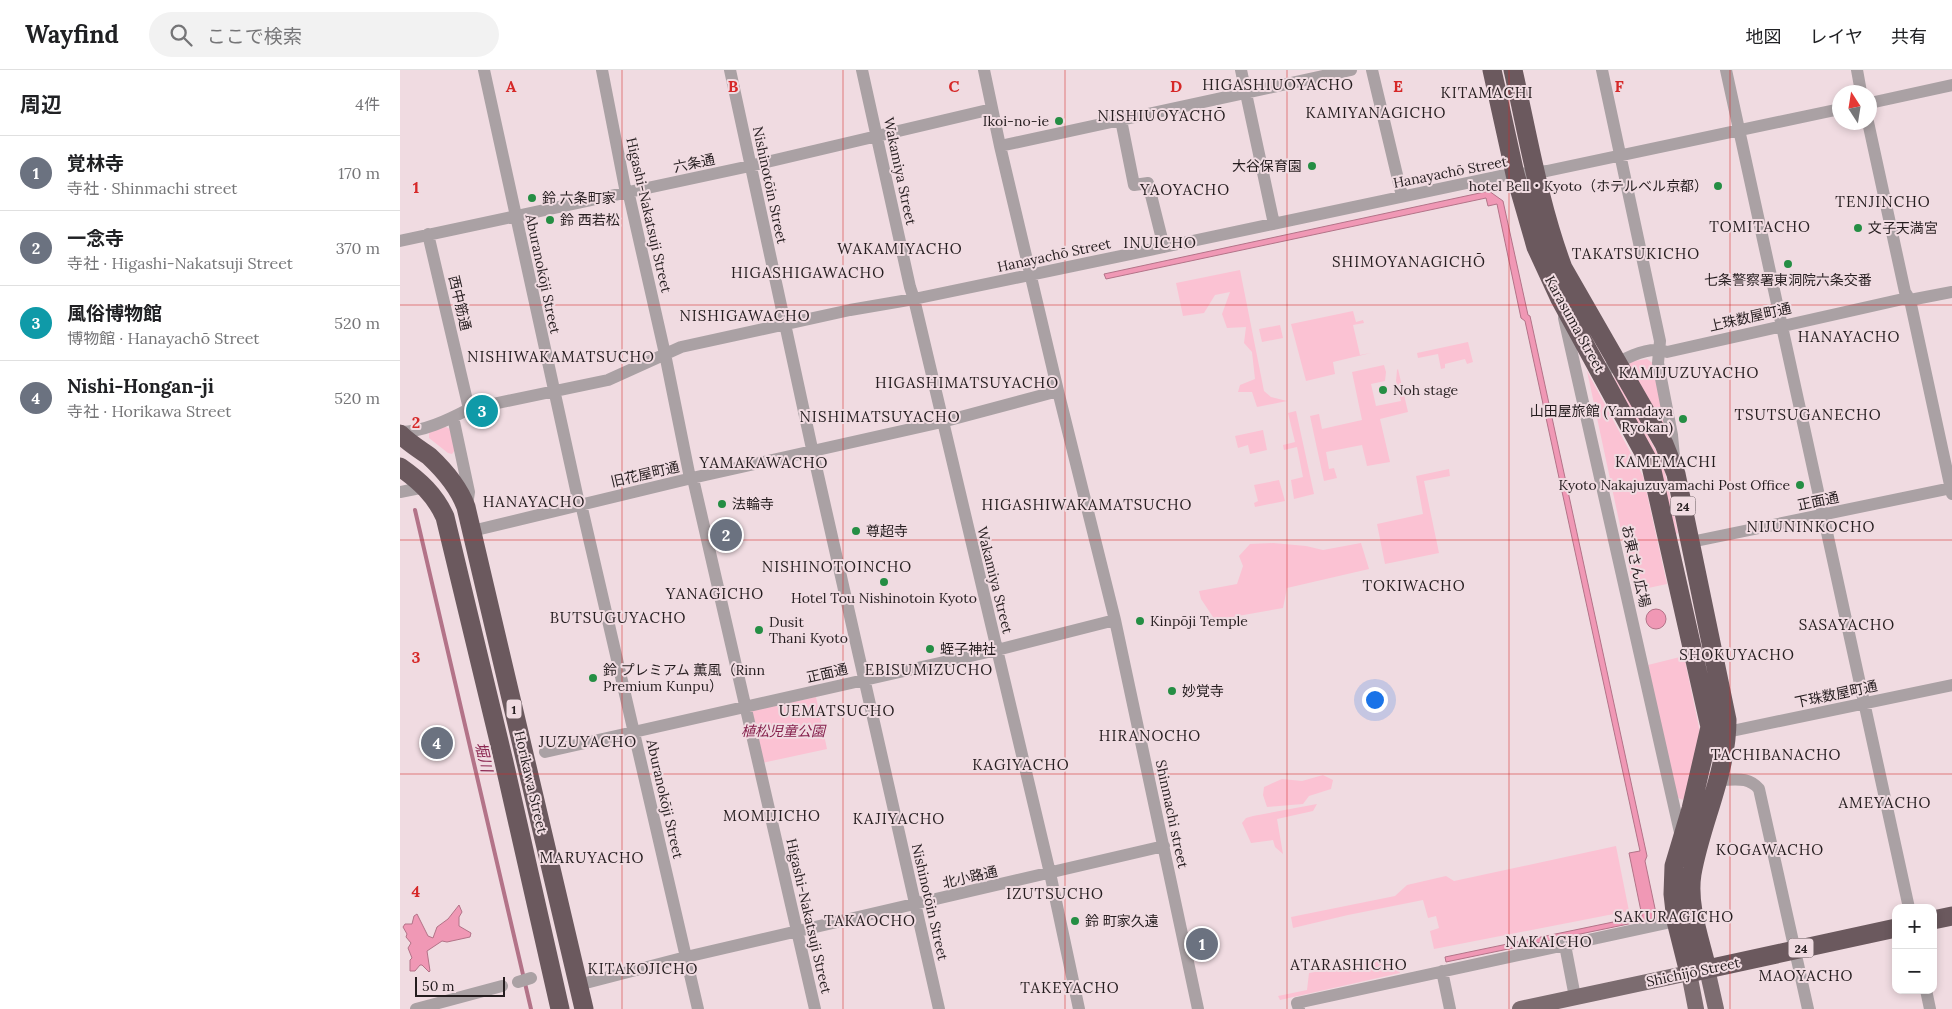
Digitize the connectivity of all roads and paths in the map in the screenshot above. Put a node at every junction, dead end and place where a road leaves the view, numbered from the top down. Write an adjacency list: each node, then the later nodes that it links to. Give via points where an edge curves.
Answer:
1 (484, 70): 31 (street, Aburanokōji Street)
2 (602, 70): 29 (street, Higashi-Nakatsuji Street)
3 (730, 70): 26 (street, Nishinotōin Street)
4 (862, 70): 23 (street, Wakamiya Street)
5 (984, 70): 18 (street, Shinmachi street)
6 (1241, 70): 16 (street)
7 (1351, 70): 16 (street)
8 (1372, 70): 30 (street)
9 (1492, 70): 28 (highway, Karasuma Street / 24)
10 (1513, 70): 27 (highway, Karasuma Street / 24)
11 (1602, 70): 25 (street)
12 (1726, 70): 21 (street)
13 (1856, 70): 14 (street)
14 (1859, 85)
15 (1952, 85): 17 (street)
16 (1245, 93): 20 (street); 32 (street)
17 (1877, 101)
18 (992, 109): 23 (street, 六条通); 24 (street, Shinmachi street)
19 (1832, 111): 21 (street, Hanayachō Street)
20 (1121, 120): 24 (street); 35 (street, via 1134,185 1148,183)
21 (1739, 130): 25 (street, Hanayachō Street); 42 (street)
22 (1870, 130): 40 (street, via 1905,292)
23 (878, 135): 26 (street, 六条通); 38 (street, Wakamiya Street)
24 (1000, 146): 36 (street, Shinmachi street)
25 (1620, 154): 27 (street, Hanayachō Street); 43 (street)
26 (750, 166): 29 (street, 六条通); 41 (street, Nishinotōin Street)
27 (1535, 172): 28 (street, Hanayachō Street); 45 (highway, Karasuma Street / 24, via 1551,238)
28 (1515, 174): 30 (street, Hanayachō Street); 39 (highway, Karasuma Street / 24, via 1536,247)
29 (626, 193): 31 (street, 六条通); 44 (street, Higashi-Nakatsuji Street)
30 (1402, 196): 32 (street, Hanayachō Street)
31 (514, 216): 33 (street, 六条通); 47 (street, Aburanokōji Street)
32 (1274, 224): 35 (street, Hanayachō Street)
33 (428, 234): 34 (street, 六条通); 48 (street, 西中筋通)
34 (400, 241)
35 (1164, 247): 36 (street, Hanayachō Street)
36 (1031, 275): 38 (street, Hanayachō Street); 46 (street, Shinmachi street)
37 (1952, 292): 40 (street, 上珠数屋町通)
38 (914, 299): 41 (street, Hanayachō Street); 50 (street, Wakamiya Street)
39 (1560, 299): 45 (highway, Karasuma Street / 24); 77 (street, お東さん広場)
40 (1910, 300): 42 (street, 上珠数屋町通); 57 (street)
41 (785, 324): 44 (street, Hanayachō Street, via 681,347); 52 (street, Nishinotōin Street)
42 (1781, 326): 43 (street, 上珠数屋町通, via 1667,352); 61 (street)
43 (1660, 349): 45 (street, 上珠数屋町通, via 1624,358); 54 (street, via 1658,363)
44 (665, 354): 47 (street, Hanayachō Street, via 608,380); 55 (street, Higashi-Nakatsuji Street, via 688,473)
45 (1609, 368): 54 (highway, Karasuma Street / 24, via 1664,444); 64 (highway, Karasuma Street / 24, via 1651,466)
46 (1058, 391): 50 (street, 旧花屋町通); 65 (street, Shinmachi street)
47 (554, 392): 48 (street, Hanayachō Street); 59 (street, Aburanokōji Street)
48 (469, 409): 49 (street, Hanayachō Street)
49 (453, 417): 51 (street, Hanayachō Street); 60 (street, via 469,492)
50 (942, 422): 52 (street, 旧花屋町通); 66 (street, Wakamiya Street)
51 (400, 433): 60 (highway, Horikawa Street / 1, via 446,473)
52 (813, 452): 55 (street, 旧花屋町通); 67 (street, Nishinotōin Street)
53 (400, 467): 56 (highway, Horikawa Street / 1)
54 (1676, 474): 63 (highway, Karasuma Street / 24)
55 (692, 478): 59 (street, 旧花屋町通); 70 (street, Higashi-Nakatsuji Street)
56 (425, 487): 58 (street); 75 (highway, Horikawa Street / 1, via 446,518)
57 (1951, 491): 61 (street, 正面通)
58 (400, 492)
59 (580, 504): 62 (street, 旧花屋町通); 71 (street, Aburanokōji Street)
60 (466, 507): 62 (highway, Horikawa Street / 1)
61 (1823, 515): 63 (street, 正面通); 69 (street)
62 (472, 531): 74 (highway, Horikawa Street / 1)
63 (1690, 542): 64 (highway); 72 (highway, Karasuma Street / 24)
64 (1670, 547): 73 (highway, Karasuma Street / 24, via 1710,727)
65 (1115, 620): 66 (street, 正面通); 78 (street, Shinmachi street)
66 (997, 650): 67 (street, 正面通); 79 (street, Wakamiya Street)
67 (864, 680): 70 (street, 正面通); 80 (street, Nishinotōin Street)
68 (1952, 684): 69 (street, 下珠数屋町通)
69 (1864, 704): 72 (street, 下珠数屋町通); 81 (street)
70 (745, 707): 71 (street, 正面通); 86 (street, Higashi-Nakatsuji Street)
71 (634, 732): 74 (street, 正面通); 89 (street, Aburanokōji Street)
72 (1727, 732): 73 (highway); 76 (highway, Karasuma Street / 24)
73 (1708, 740): 77 (highway, Karasuma Street / 24)
74 (536, 755): 75 (street, 正面通); 94 (highway, Horikawa Street / 1)
75 (504, 762): 100 (highway, Horikawa Street / 1)
76 (1718, 780): 88 (street, via 1745,780 1753,782 1759,790); 91 (highway, Karasuma Street / 24, via 1692,875)
77 (1682, 840): 84 (highway, Karasuma Street / 24, via 1674,866 1672,894)
78 (1164, 846): 79 (street, 北小路通); 106 (street, Shinmachi street)
79 (1050, 873): 80 (street, 北小路通); 105 (street, Wakamiya Street)
80 (916, 904): 86 (street, 北小路通); 104 (street, Nishinotōin Street)
81 (1908, 904)
82 (1952, 916): 83 (highway)
83 (1937, 919)
84 (1676, 921): 87 (street); 91 (highway, Karasuma Street / 24)
85 (1892, 929): 88 (highway, Shichijō Street / 24)
86 (797, 931): 89 (street, 北小路通); 103 (street, Higashi-Nakatsuji Street)
87 (1564, 945): 90 (street); 97 (street)
88 (1795, 950): 91 (highway, Shichijō Street / 24); 111 (street)
89 (686, 957): 94 (street, 北小路通); 102 (street, Aburanokōji Street)
90 (1442, 971): 98 (street); 107 (street)
91 (1698, 971): 97 (main road, Shichijō Street); 109 (main road, Karasuma Street); 110 (main road, Karasuma Street)
92 (531, 978): 93 (street)
93 (518, 982)
94 (578, 985): 101 (highway, Horikawa Street / 1)
95 (502, 986): 99 (street)
96 (1927, 994): 112 (street)
97 (1575, 997): 108 (main road, Shichijō Street)
98 (1298, 1006)
99 (416, 1009)
100 (560, 1009)
101 (584, 1009)
102 (698, 1009)
103 (815, 1009)
104 (939, 1009)
105 (1079, 1009)
106 (1198, 1009)
107 (1450, 1009)
108 (1520, 1009)
109 (1696, 1009)
110 (1716, 1009)
111 (1808, 1009)
112 (1930, 1009)

